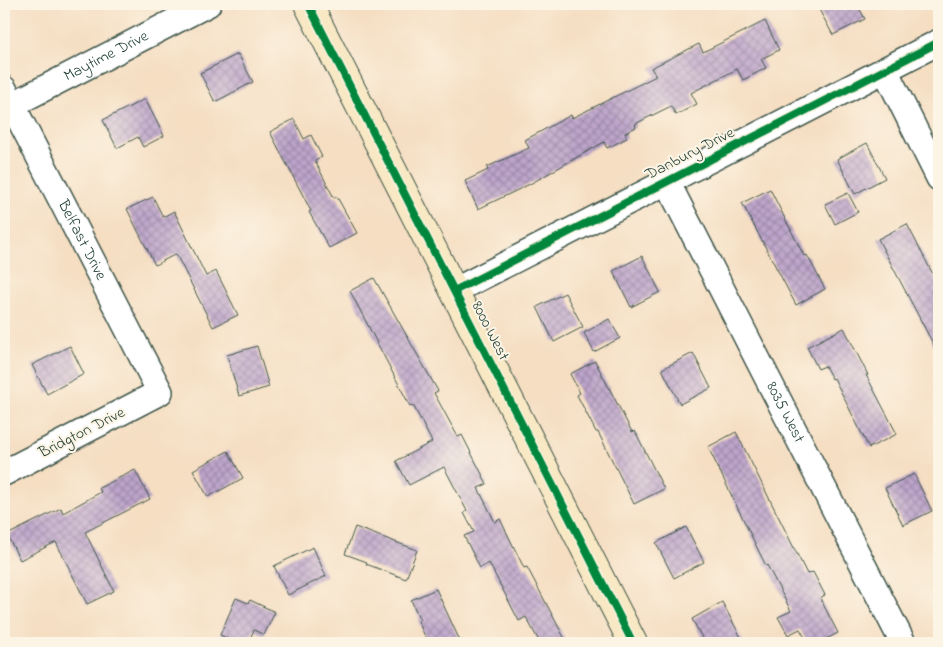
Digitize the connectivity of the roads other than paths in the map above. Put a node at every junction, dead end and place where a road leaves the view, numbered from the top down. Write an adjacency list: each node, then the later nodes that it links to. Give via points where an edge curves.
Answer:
1 (208, 4): 5 (street, Maytime Drive)
2 (308, 4): 8 (street, 8000 West)
3 (939, 42): 4 (street, Danbury Drive)
4 (885, 70): 6 (street); 7 (street, Danbury Drive)
5 (7, 101): 9 (street, Belfast Drive)
6 (939, 178)
7 (668, 182): 8 (street, Danbury Drive); 12 (street, 8035 West)
8 (454, 291): 11 (street, 8000 West)
9 (160, 392): 10 (street, Bridgton Drive)
10 (4, 473)
11 (634, 643)
12 (903, 643)

